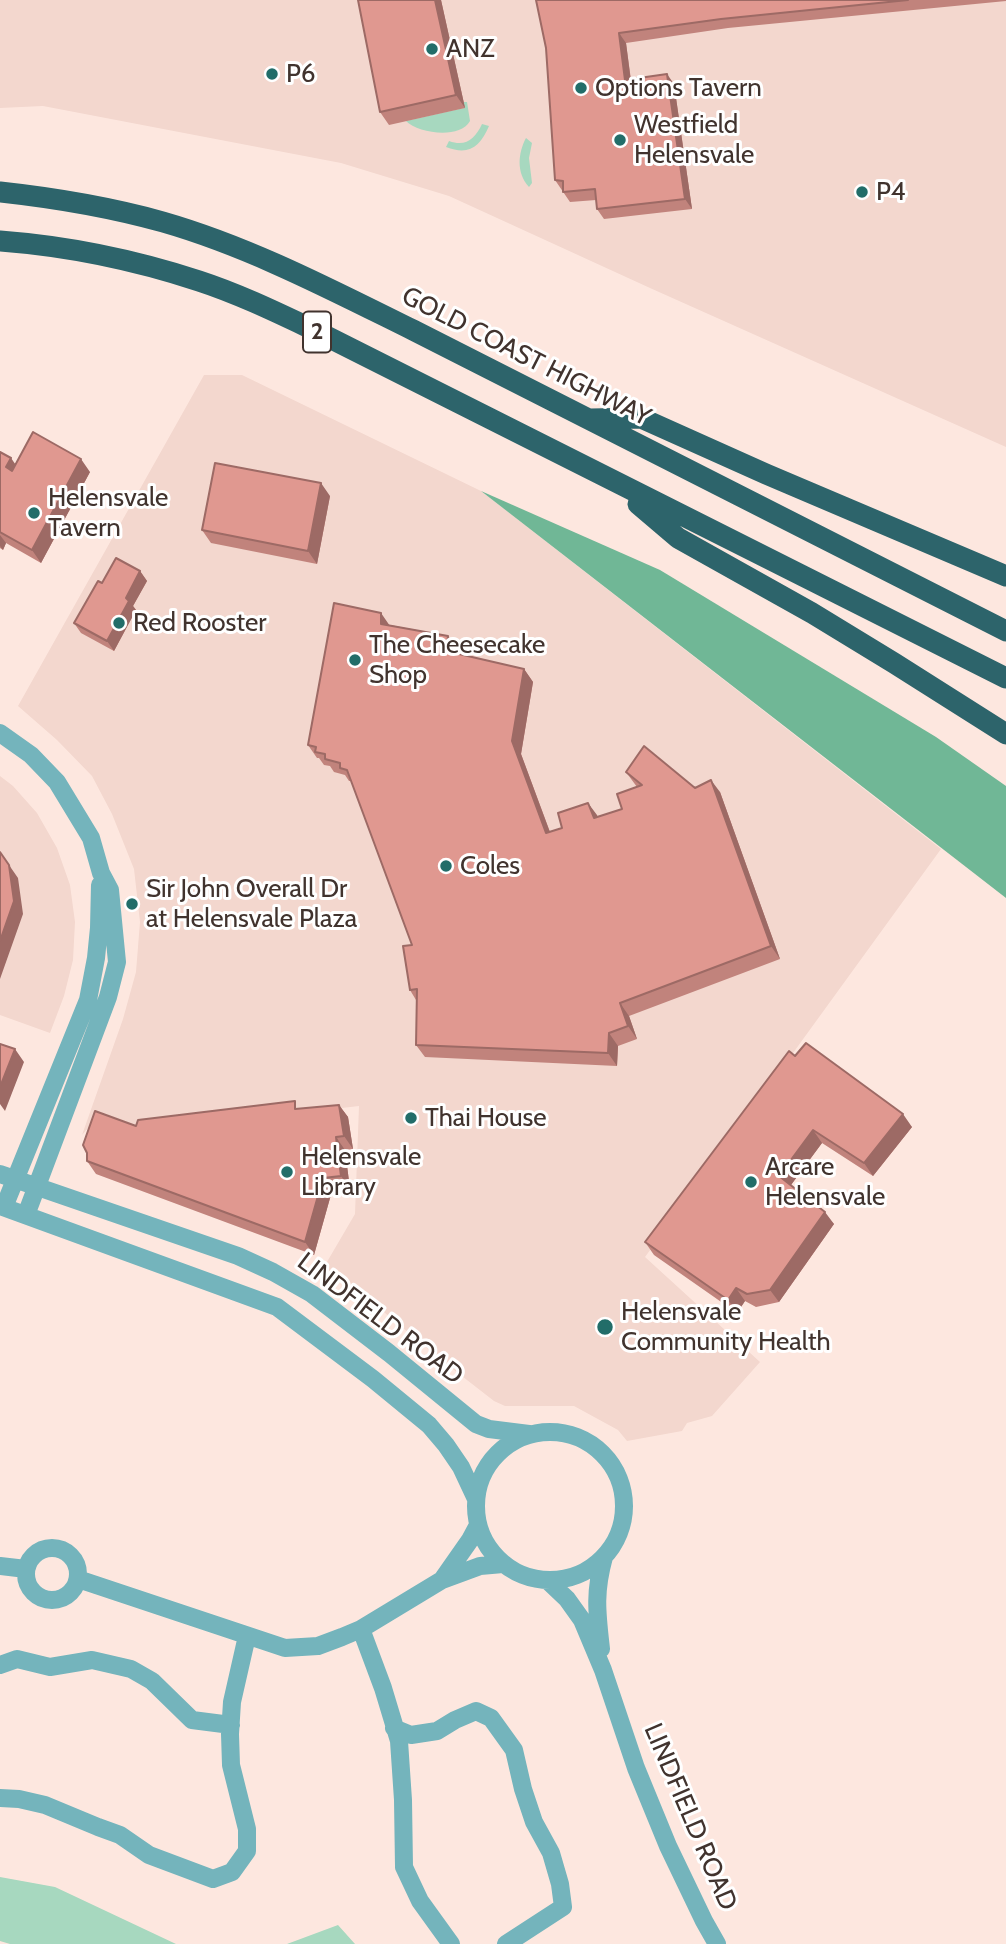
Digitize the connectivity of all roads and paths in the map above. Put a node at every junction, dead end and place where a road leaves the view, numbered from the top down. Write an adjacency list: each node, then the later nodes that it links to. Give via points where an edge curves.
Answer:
1 (0, 192): 3 (highway, GOLD COAST HIGHWAY / 2, via 108,209 219,241 331,289)
2 (0, 241): 4 (highway, 2, via 74,250 199,281 316,331)
3 (585, 419): 5 (highway, via 641,418); 6 (highway, GOLD COAST HIGHWAY / 2)
4 (613, 482): 7 (highway, 2); 9 (highway, via 678,538 812,613)
5 (1006, 576)
6 (1006, 631)
7 (1006, 678)
8 (0, 733): 10 (street, via 57,782 91,838)
9 (1006, 734)
10 (101, 873): 11 (street, via 96,958 88,1000); 12 (street, via 110,890 117,962)
11 (7, 1176): 12 (street, LINDFIELD ROAD); 13 (street)
12 (38, 1187): 14 (street); 15 (street, LINDFIELD ROAD, via 273,1272 323,1303 476,1424)
13 (2, 1207): 14 (street, LINDFIELD ROAD)
14 (26, 1215): 16 (street, LINDFIELD ROAD, via 277,1307 429,1425 461,1467)
15 (529, 1434): 16 (street, via 492,1458); 18 (street, via 550,1431 590,1443 618,1475 624,1496 623,1518 617,1539)
16 (475, 1499): 17 (street)
17 (478, 1525): 19 (street); 23 (street)
18 (604, 1557): 24 (street, via 578,1574); 28 (street, LINDFIELD ROAD, via 596,1606)
19 (503, 1564): 23 (street, via 480,1566); 24 (street, via 524,1576)
20 (0, 1566): 21 (street)
21 (26, 1569): 22 (street, via 34,1593 50,1601 68,1595); 22 (street, via 41,1550 59,1548 75,1560)
22 (78, 1579): 26 (street)
23 (442, 1580): 25 (street)
24 (547, 1580): 28 (street, LINDFIELD ROAD, via 582,1620)
25 (361, 1629): 26 (street, via 318,1646 285,1647); 30 (street)
26 (247, 1636): 29 (street)
27 (0, 1665): 29 (street, via 17,1659 50,1667 92,1660 131,1669 152,1681 192,1720)
28 (603, 1670): 34 (street, LINDFIELD ROAD, via 645,1791)
29 (231, 1725): 31 (street, via 231,1765 247,1829 247,1851 232,1872 213,1879 149,1855 120,1835 45,1804)
30 (394, 1728): 32 (street, via 401,1764 404,1867); 33 (street, via 411,1735 436,1731 476,1711 491,1718 514,1750 534,1822 561,1884 563,1907)
31 (0, 1798)
32 (451, 1944)
33 (506, 1944)
34 (718, 1944)

